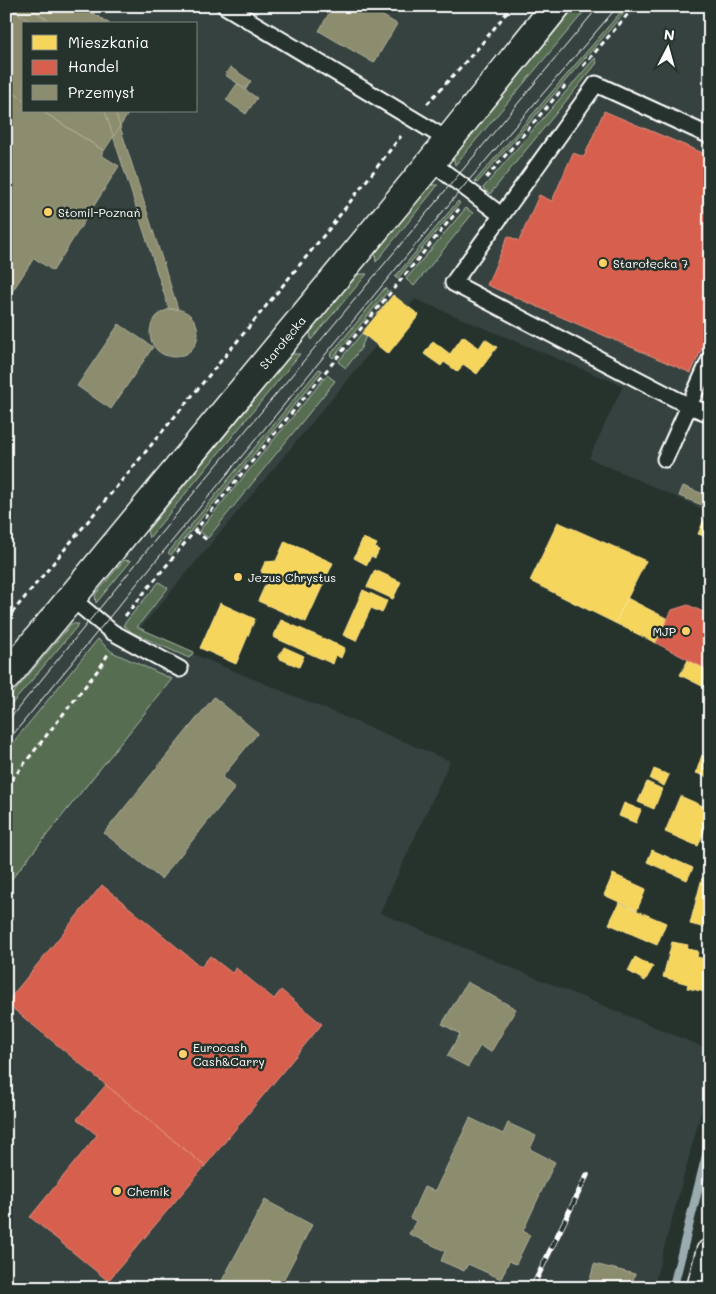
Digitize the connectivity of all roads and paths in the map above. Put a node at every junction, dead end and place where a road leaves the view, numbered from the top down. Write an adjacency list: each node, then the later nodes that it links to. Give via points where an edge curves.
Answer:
1 (225, 6): 7 (lane)
2 (512, 6): 7 (path)
3 (556, 6): 9 (street, Starołęcka)
4 (634, 6): 5 (path)
5 (583, 66)
6 (570, 81): 11 (path)
7 (414, 119): 9 (lane); 20 (path, via 329,229)
8 (710, 136): 12 (lane, via 596,84)
9 (448, 140): 10 (street, Starołęcka)
10 (431, 162): 11 (lane); 19 (street, Starołęcka)
11 (473, 193): 12 (lane); 17 (path)
12 (501, 214): 14 (lane, via 453,283)
13 (710, 359): 14 (lane)
14 (689, 406): 15 (lane); 16 (lane)
15 (710, 414)
16 (665, 459)
17 (195, 531): 18 (path); 21 (path)
18 (207, 540)
19 (71, 598): 21 (lane); 23 (street, Starołęcka)
20 (6, 620)
21 (112, 632): 22 (lane); 24 (path, via 108,655 101,666)
22 (180, 669)
23 (6, 677)
24 (6, 786)

